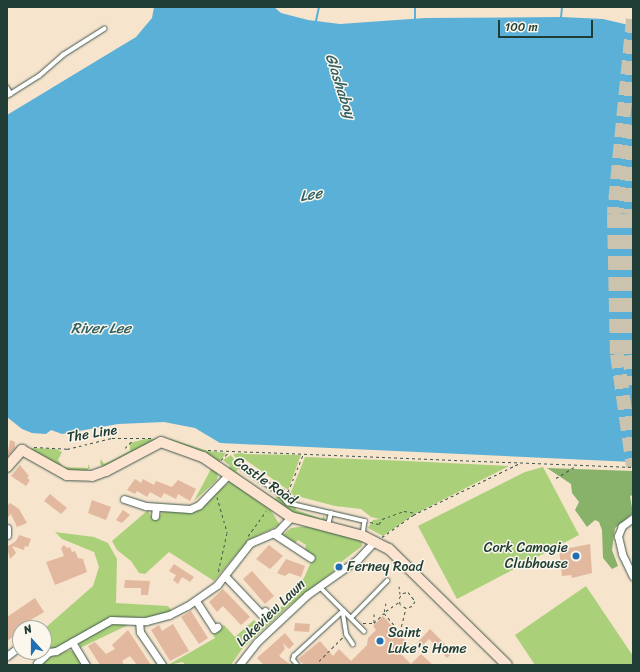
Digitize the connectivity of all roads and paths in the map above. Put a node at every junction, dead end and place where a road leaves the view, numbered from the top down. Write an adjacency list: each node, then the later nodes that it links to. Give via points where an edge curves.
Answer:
1 (104, 29): 3 (lane, via 63,55 40,76)
2 (7, 87): 3 (lane)
3 (11, 94): 4 (lane)
4 (7, 96)
5 (125, 448): 6 (path, The Line, via 133,439 112,438 65,449)
6 (26, 449): 10 (street, Castle Road, via 63,473 78,477 106,471 157,443 203,457); 12 (street, via 19,451)
7 (303, 454): 8 (path); 10 (path, via 230,452); 18 (path)
8 (520, 463): 9 (path); 23 (path)
9 (577, 465): 13 (path); 15 (path)
10 (218, 466): 14 (street, Castle Road)
11 (241, 466): 24 (lane, via 278,492 288,503)
12 (7, 467)
13 (633, 467)
14 (229, 474): 17 (street); 26 (street, Castle Road)
15 (556, 478)
16 (282, 488): 18 (path)
17 (215, 490): 21 (street, via 199,505 190,509); 38 (path, via 224,513 227,533 218,572)
18 (288, 492): 19 (path)
19 (296, 497)
20 (124, 499): 21 (street)
21 (156, 507): 25 (street)
22 (268, 507): 34 (path)
23 (419, 512): 28 (path, via 400,511 382,519 379,524); 35 (path)
24 (331, 513): 28 (lane); 29 (lane)
25 (156, 516)
26 (291, 517): 29 (street, Castle Road); 31 (street, via 281,529)
27 (633, 518): 37 (street, via 622,526 618,540)
28 (365, 521): 33 (lane)
29 (328, 526): 33 (street, Castle Road)
30 (7, 528): 32 (street)
31 (273, 533): 36 (street); 38 (street, via 250,543)
32 (7, 535)
33 (363, 536): 35 (street, Castle Road)
34 (246, 538)
35 (375, 541): 40 (street, via 358,559); 61 (street, Castle Road, via 398,556)
36 (311, 558)
37 (633, 577)
38 (223, 579): 43 (street); 46 (street, via 261,614)
39 (387, 581): 49 (lane)
40 (319, 586): 47 (lane); 57 (street, Lakeview Lawn, via 264,635)
41 (399, 586): 42 (path)
42 (400, 595): 45 (path, via 400,604); 45 (path, via 408,592 414,599 412,606)
43 (196, 602): 50 (street, via 169,615); 52 (street, via 214,629)
44 (386, 603): 45 (path, via 384,613 400,632)
45 (406, 608)
46 (265, 611)
47 (343, 611): 49 (lane); 55 (lane, via 347,635); 60 (lane, via 294,656 293,660)
48 (374, 614): 51 (path)
49 (351, 618): 53 (lane)
50 (139, 621): 54 (street, via 111,620); 59 (street, via 140,632)
51 (374, 623)
52 (217, 627)
53 (364, 631)
54 (72, 642): 56 (street); 58 (street)
55 (353, 644)
56 (52, 648)
57 (241, 662)
58 (86, 665)
59 (162, 665)
60 (297, 665)
61 (507, 665)

